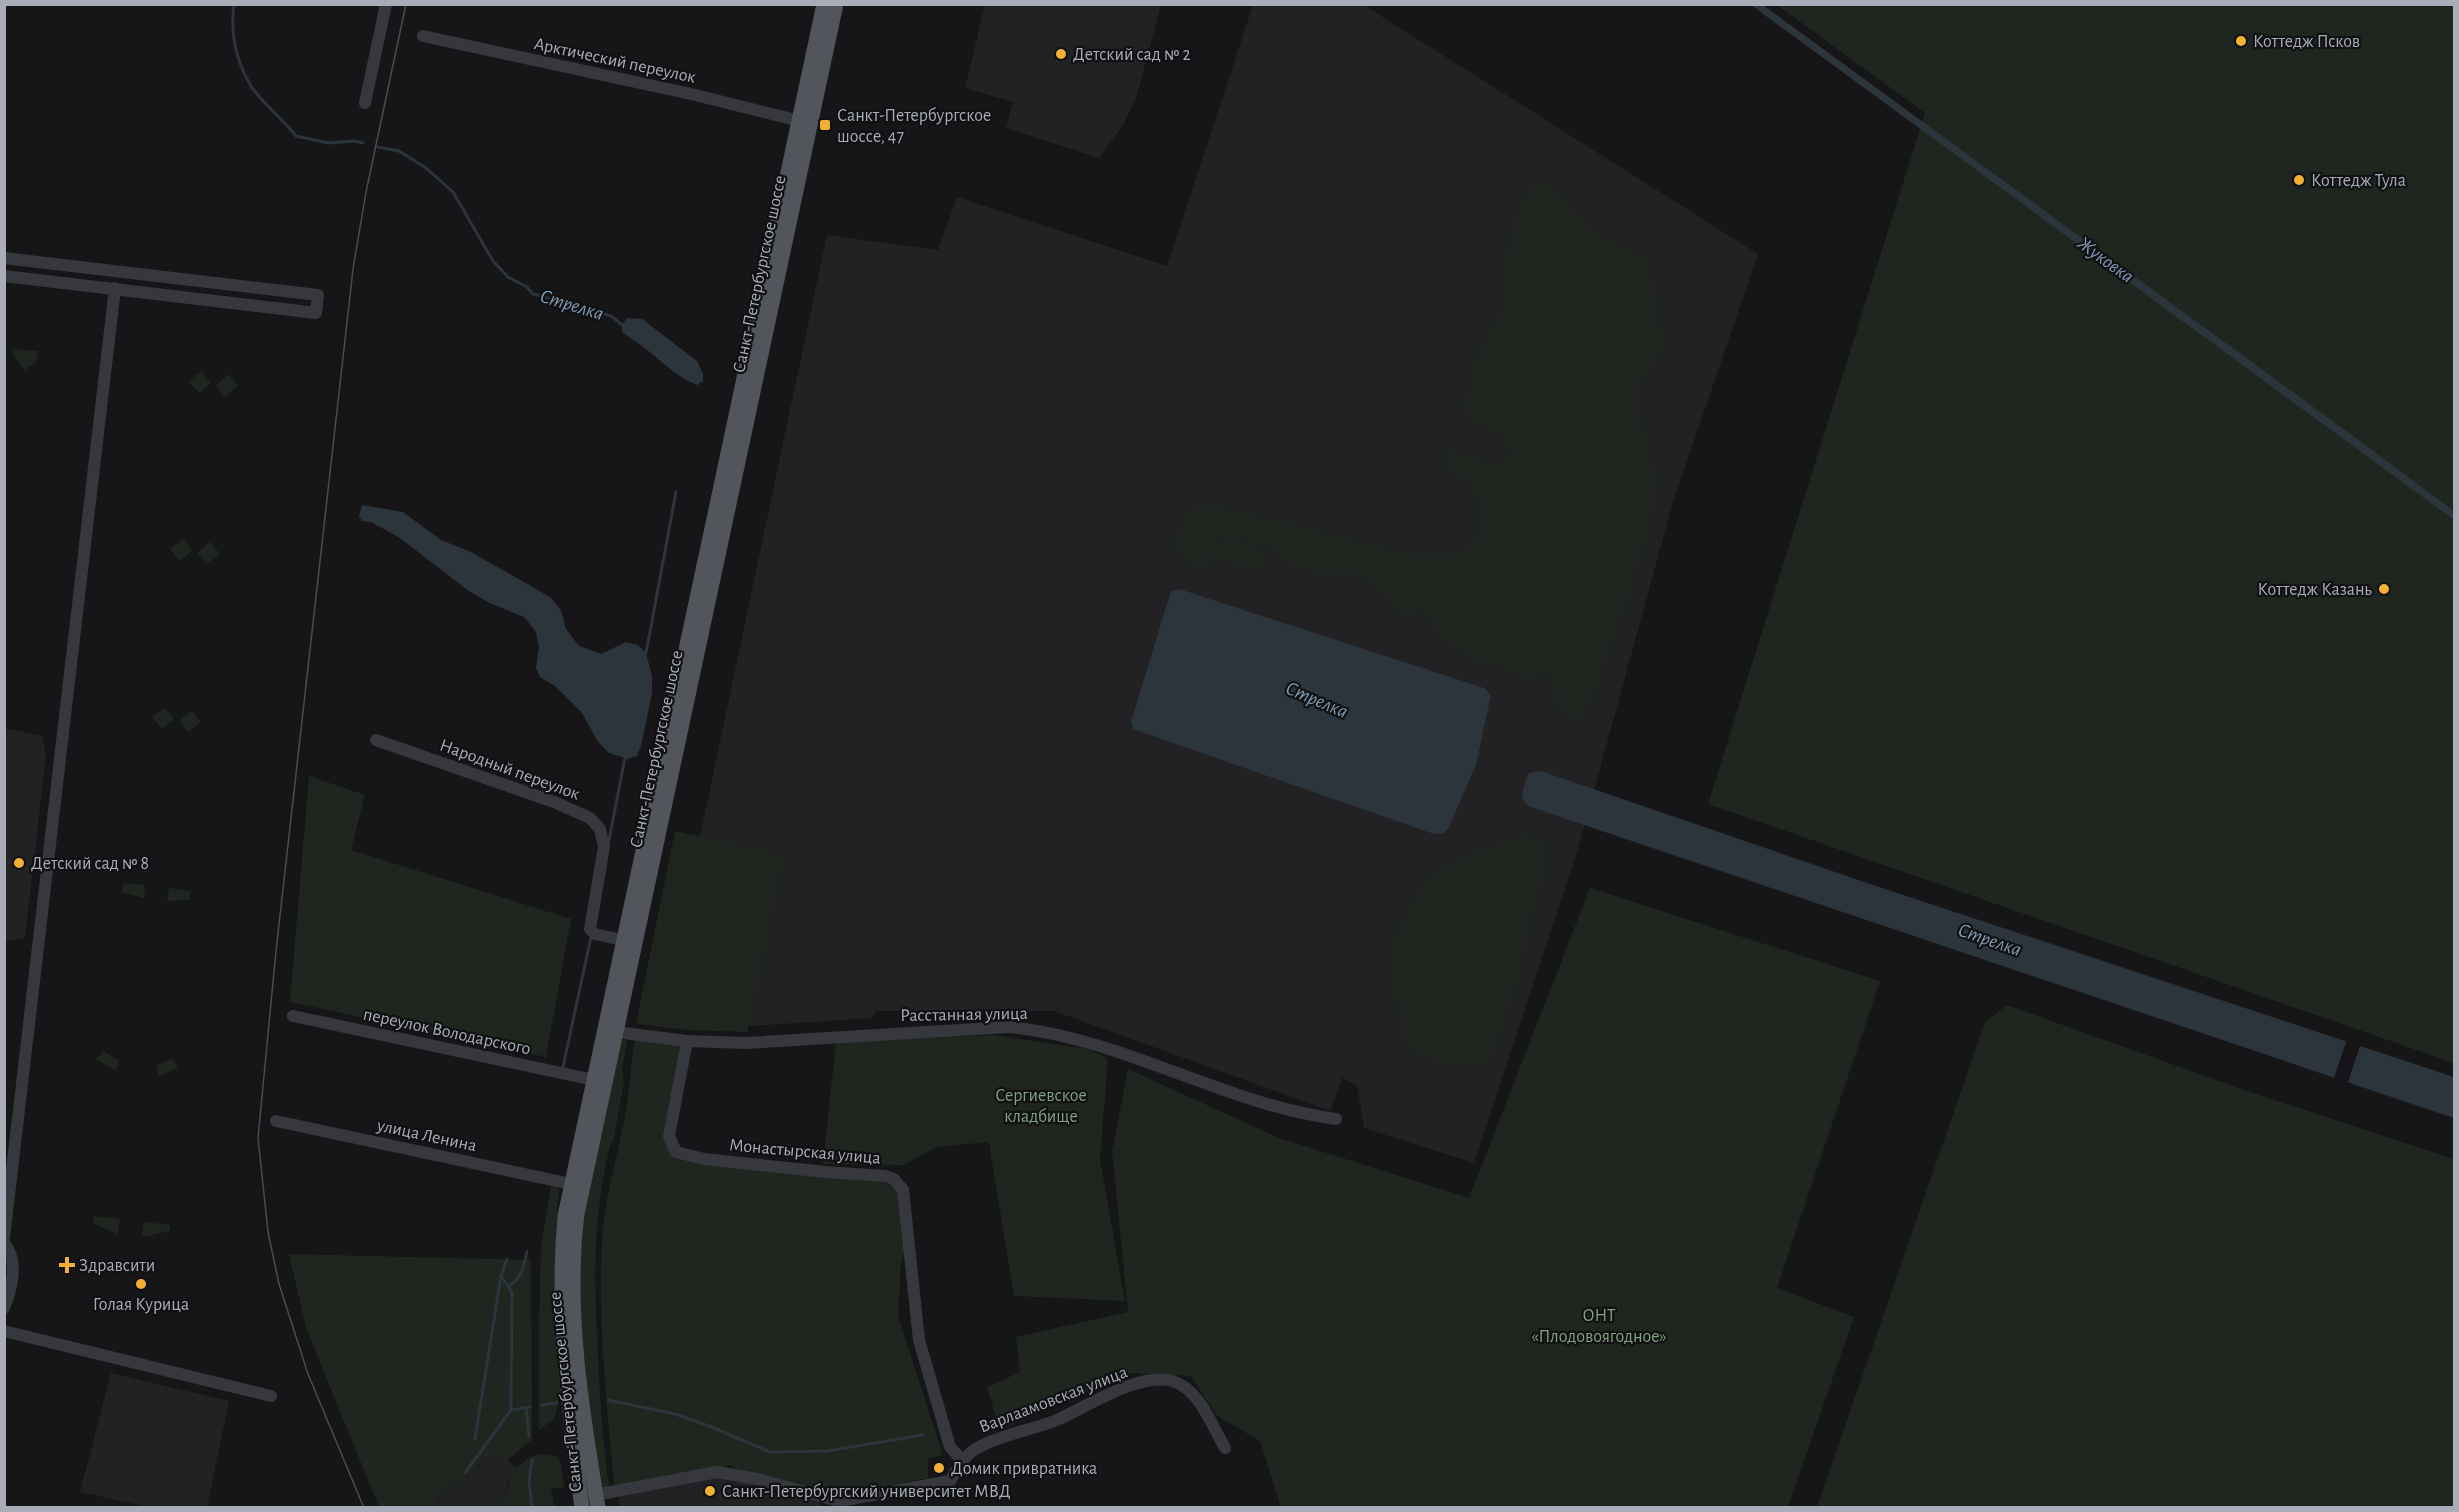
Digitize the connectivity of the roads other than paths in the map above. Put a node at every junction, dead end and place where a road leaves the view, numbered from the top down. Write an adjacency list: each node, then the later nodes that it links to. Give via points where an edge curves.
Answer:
1 (386, 4): 5 (street)
2 (824, 4): 6 (main road, Санкт-Петербургское шоссе)
3 (836, 4): 13 (main road, Санкт-Петербургское шоссе)
4 (423, 36): 6 (street, Арктический переулок)
5 (365, 103)
6 (800, 121): 11 (main road, Санкт-Петербургское шоссе)
7 (4, 258): 9 (street, via 318,295 316,313)
8 (4, 276): 9 (street)
9 (115, 288): 19 (street)
10 (376, 740): 11 (street, Народный переулок, via 590,818 600,829 604,847 590,929 595,934)
11 (622, 940): 15 (main road, Санкт-Петербургское шоссе)
12 (293, 1016): 15 (street, переулок Володарского)
13 (616, 1032): 14 (street, Расстанная улица); 25 (main road, Санкт-Петербургское шоссе, via 582,1187 573,1260 575,1342)
14 (687, 1041): 16 (street, Расстанная улица, via 746,1043 1009,1027 1037,1030 1099,1046 1303,1115); 24 (street, Монастырская улица, via 669,1136 676,1152 704,1159 879,1175 894,1179 903,1190 920,1340 950,1447)
15 (594, 1080): 18 (main road, Санкт-Петербургское шоссе)
16 (1336, 1119)
17 (276, 1121): 18 (street, улица Ленина)
18 (571, 1184): 26 (main road, Санкт-Петербургское шоссе, via 563,1240 562,1324)
19 (4, 1241): 20 (street, via 13,1263)
20 (4, 1308)
21 (4, 1331): 22 (street)
22 (271, 1396)
23 (1225, 1448): 24 (street, Варлаамовская улица, via 1190,1390 1172,1381 1155,1381 1109,1393 1057,1420 980,1446)
24 (963, 1461): 25 (street, Варлаамовская улица, via 950,1481 839,1501 717,1472)
25 (597, 1501)
26 (582, 1508)

